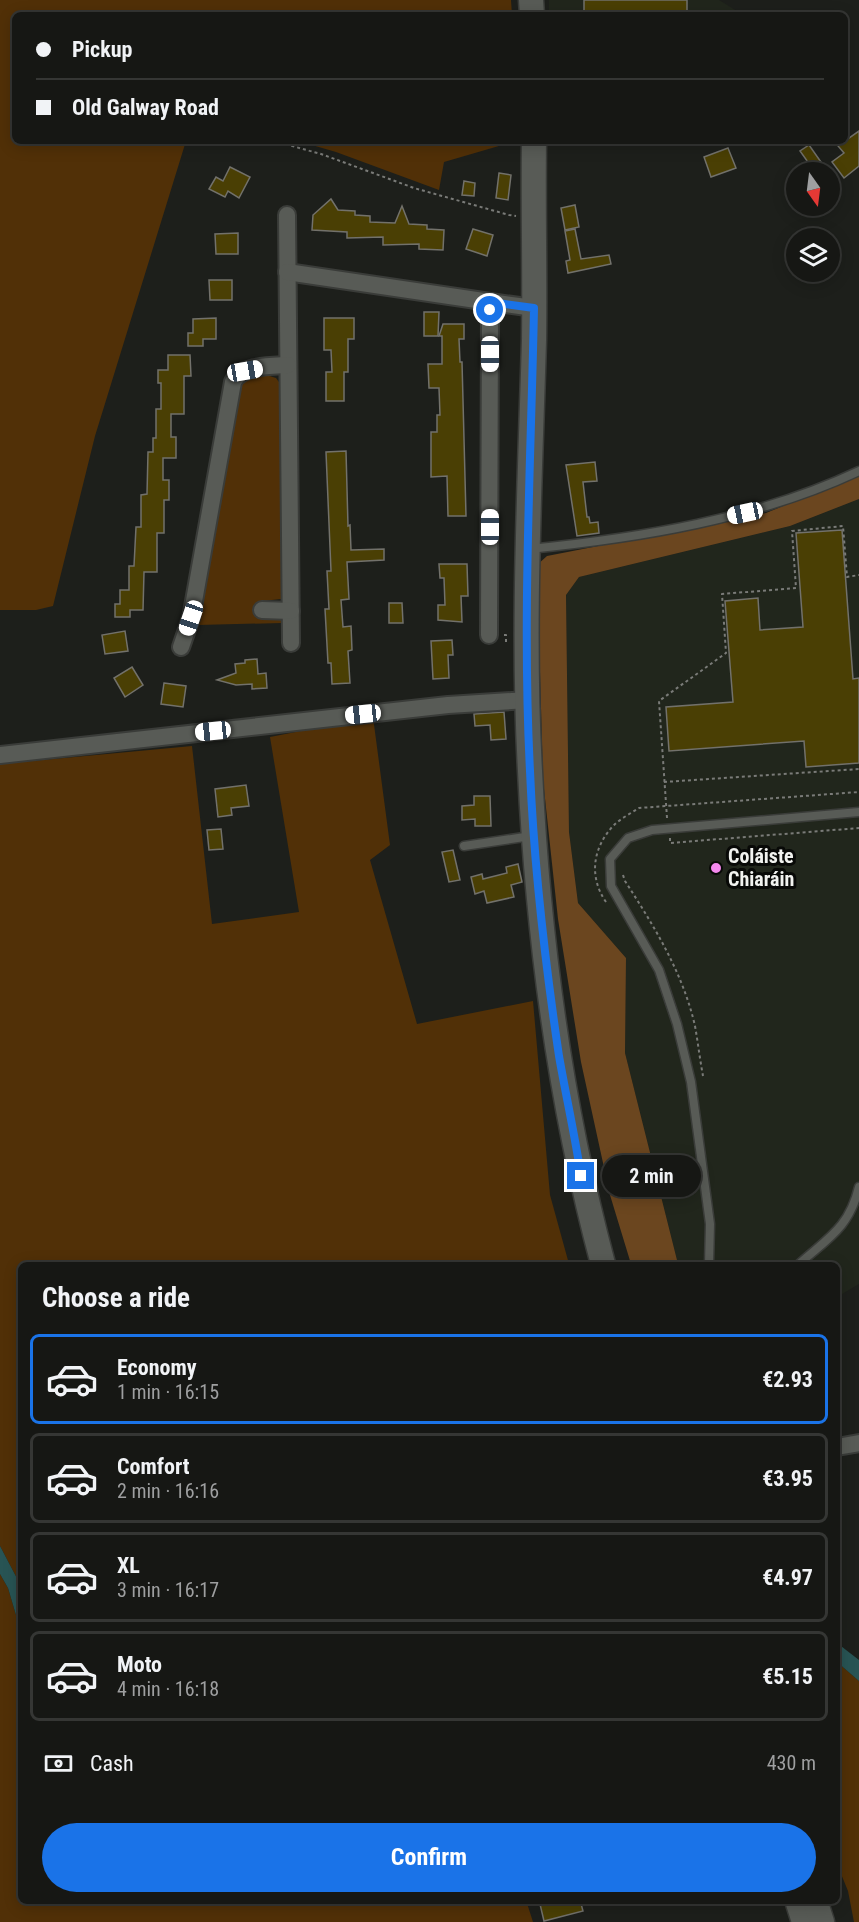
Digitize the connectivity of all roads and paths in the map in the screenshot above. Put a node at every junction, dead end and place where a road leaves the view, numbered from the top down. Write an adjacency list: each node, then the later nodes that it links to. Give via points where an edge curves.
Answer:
1 (285, 144): 4 (path, via 414,188 509,215)
2 (534, 144): 4 (main road)
3 (287, 215): 5 (street)
4 (534, 216): 7 (main road)
5 (287, 272): 6 (street); 8 (street)
6 (490, 302): 7 (street); 14 (street)
7 (534, 308): 10 (main road)
8 (288, 365): 13 (street); 16 (street, via 245,371 233,382 191,618)
9 (859, 471): 10 (lane, via 745,513 652,532)
10 (528, 550): 17 (main road)
11 (859, 575): 20 (path, via 847,576 843,526 792,531 796,588 722,594 726,653 659,701)
12 (262, 610): 13 (street)
13 (291, 611): 15 (street)
14 (489, 635)
15 (291, 643)
16 (181, 647)
17 (528, 700): 18 (street, via 448,705); 26 (main road)
18 (0, 755)
19 (859, 769): 20 (path)
20 (664, 782): 22 (path)
21 (859, 792): 22 (path)
22 (666, 805): 24 (path); 28 (path, via 639,808 616,823 602,840 595,857 595,876)
23 (859, 812): 24 (lane)
24 (669, 828): 25 (path, via 670,843); 31 (lane, via 628,838 610,859 611,886 660,970 677,1024 691,1082 709,1212)
25 (859, 828)
26 (535, 836): 27 (lane); 30 (main road, via 542,930 560,1058 581,1176)
27 (464, 846)
28 (611, 910)
29 (859, 1187): 32 (lane, via 844,1225)
30 (602, 1262)
31 (709, 1262)
32 (801, 1262)
33 (859, 1443): 34 (street)
34 (840, 1446)
35 (798, 1904): 37 (main road)
36 (816, 1904): 38 (main road)
37 (804, 1922)
38 (822, 1922)

